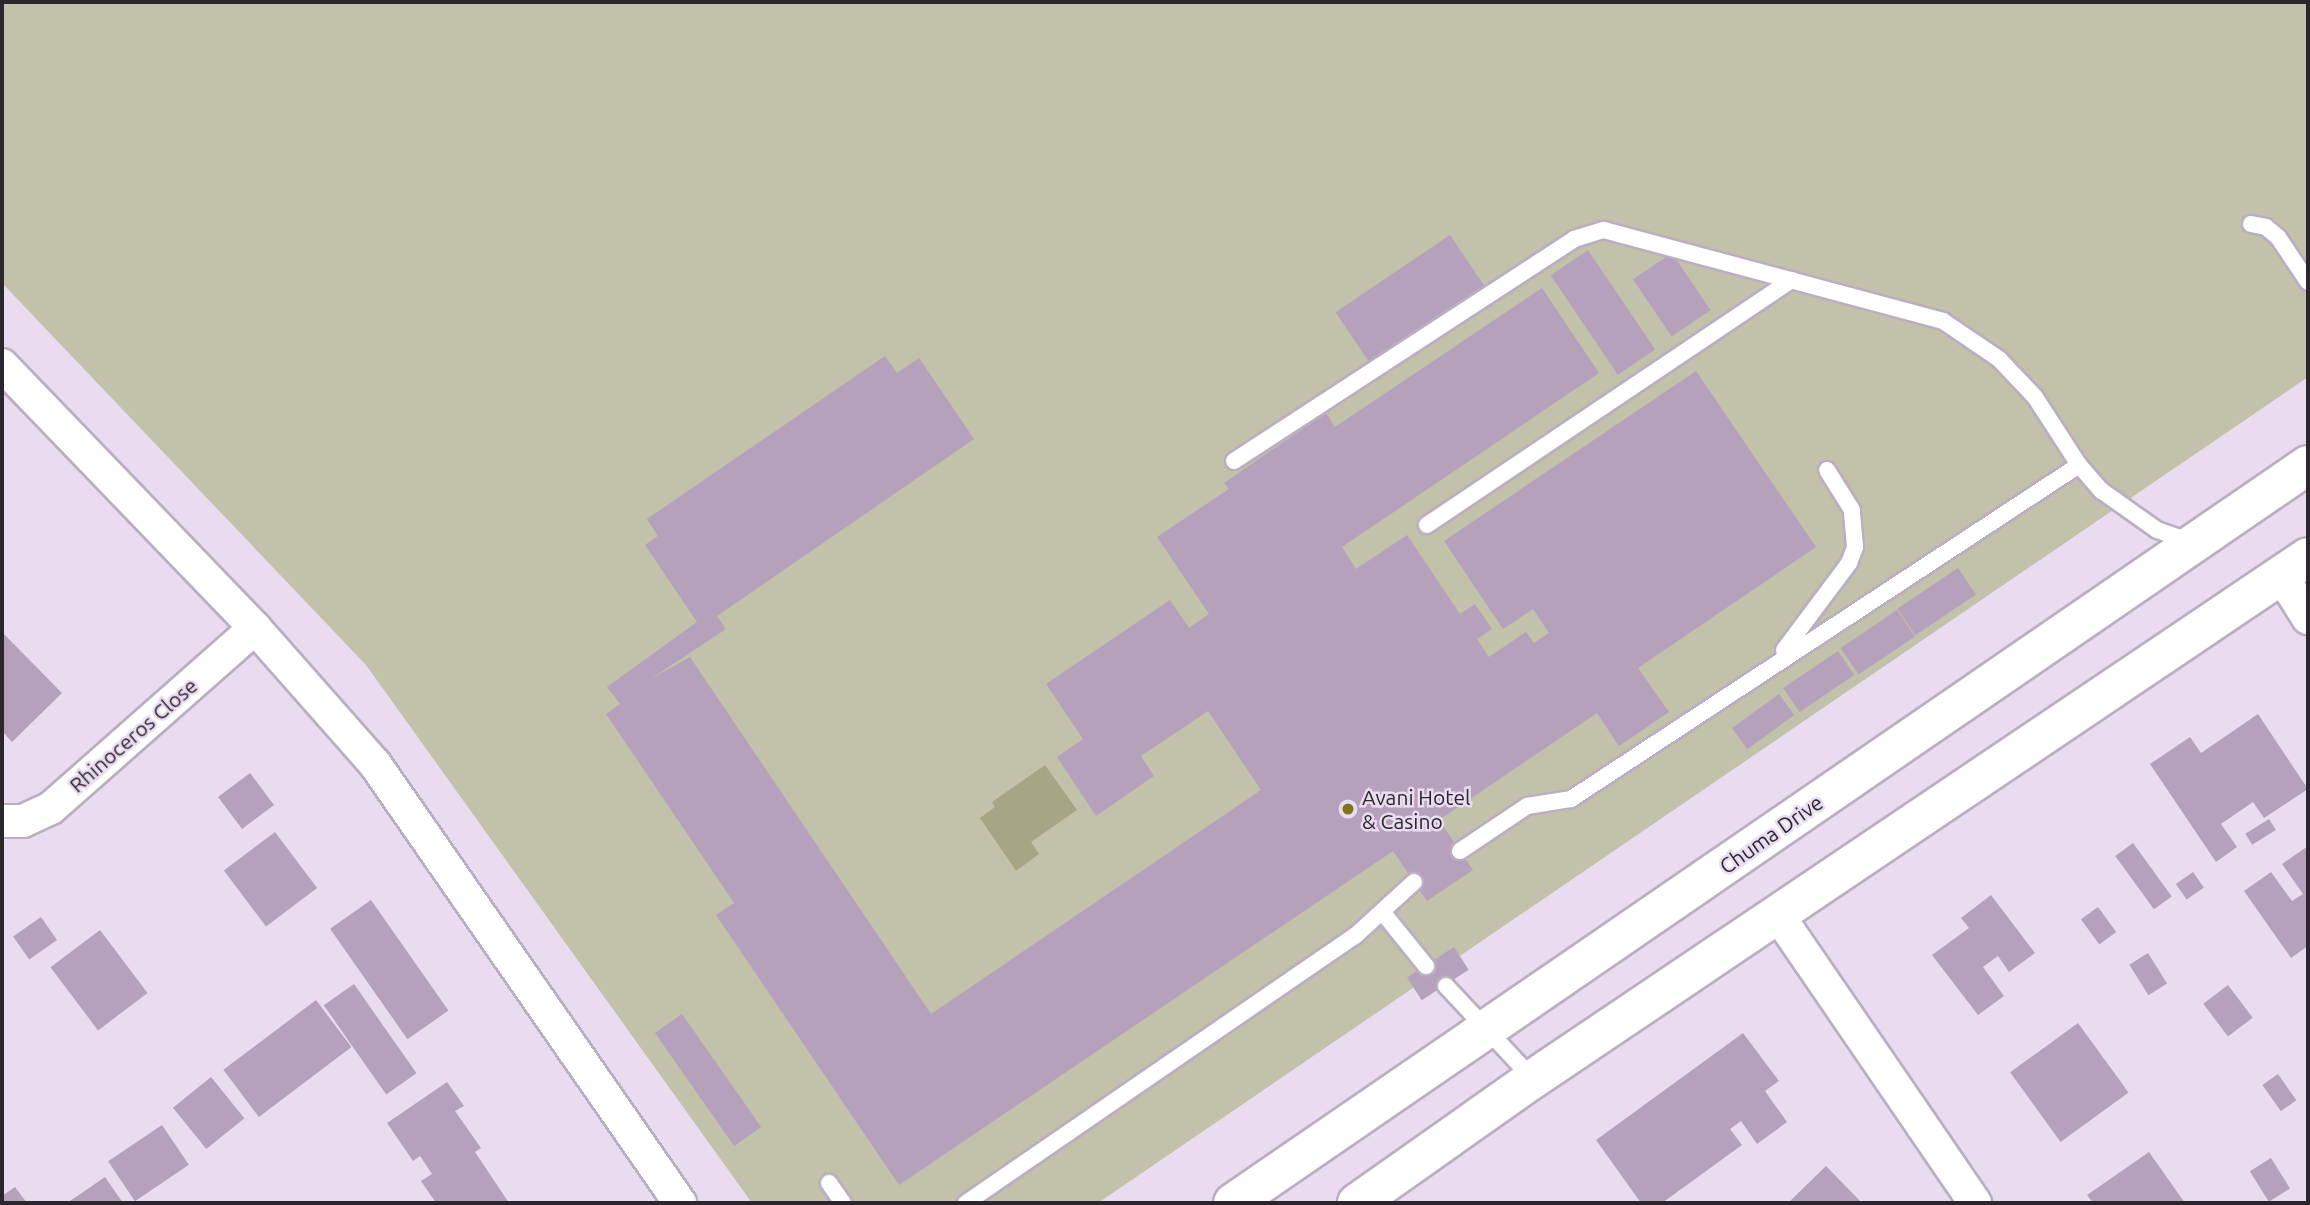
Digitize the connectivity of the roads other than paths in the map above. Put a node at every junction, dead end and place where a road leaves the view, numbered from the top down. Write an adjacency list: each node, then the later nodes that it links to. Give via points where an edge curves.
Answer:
1 (2251, 225): 3 (lane, via 2266,227 2278,237)
2 (1791, 280): 5 (lane, via 1604,230 1574,239); 6 (lane, via 1943,321 2000,359 2035,397); 9 (lane)
3 (2308, 282)
4 (2, 365): 13 (street)
5 (1234, 461)
6 (2079, 465): 10 (lane, via 2127,512 2157,530); 14 (lane)
7 (2308, 465): 10 (main road, Chuma Drive)
8 (1827, 470): 14 (lane, via 1852,510 1855,547 1849,562)
9 (1427, 524)
10 (2193, 543): 22 (main road, Chuma Drive)
11 (2294, 566): 12 (street); 19 (main road)
12 (2308, 618)
13 (255, 628): 15 (street, Rhinoceros Close, via 51,808 23,821); 26 (street, via 374,765)
14 (1777, 660): 16 (lane, via 1571,799 1527,806)
15 (2, 821)
16 (1460, 851)
17 (1414, 882): 18 (lane)
18 (1384, 914): 20 (lane); 28 (lane)
19 (1777, 915): 23 (main road); 30 (street)
20 (1426, 966)
21 (1446, 986): 22 (lane)
22 (1485, 1031): 23 (lane); 25 (main road, Chuma Drive)
23 (1533, 1079): 29 (main road)
24 (829, 1183): 27 (lane)
25 (1237, 1202)
26 (680, 1203)
27 (843, 1203)
28 (966, 1203)
29 (1357, 1203)
30 (1975, 1203)

